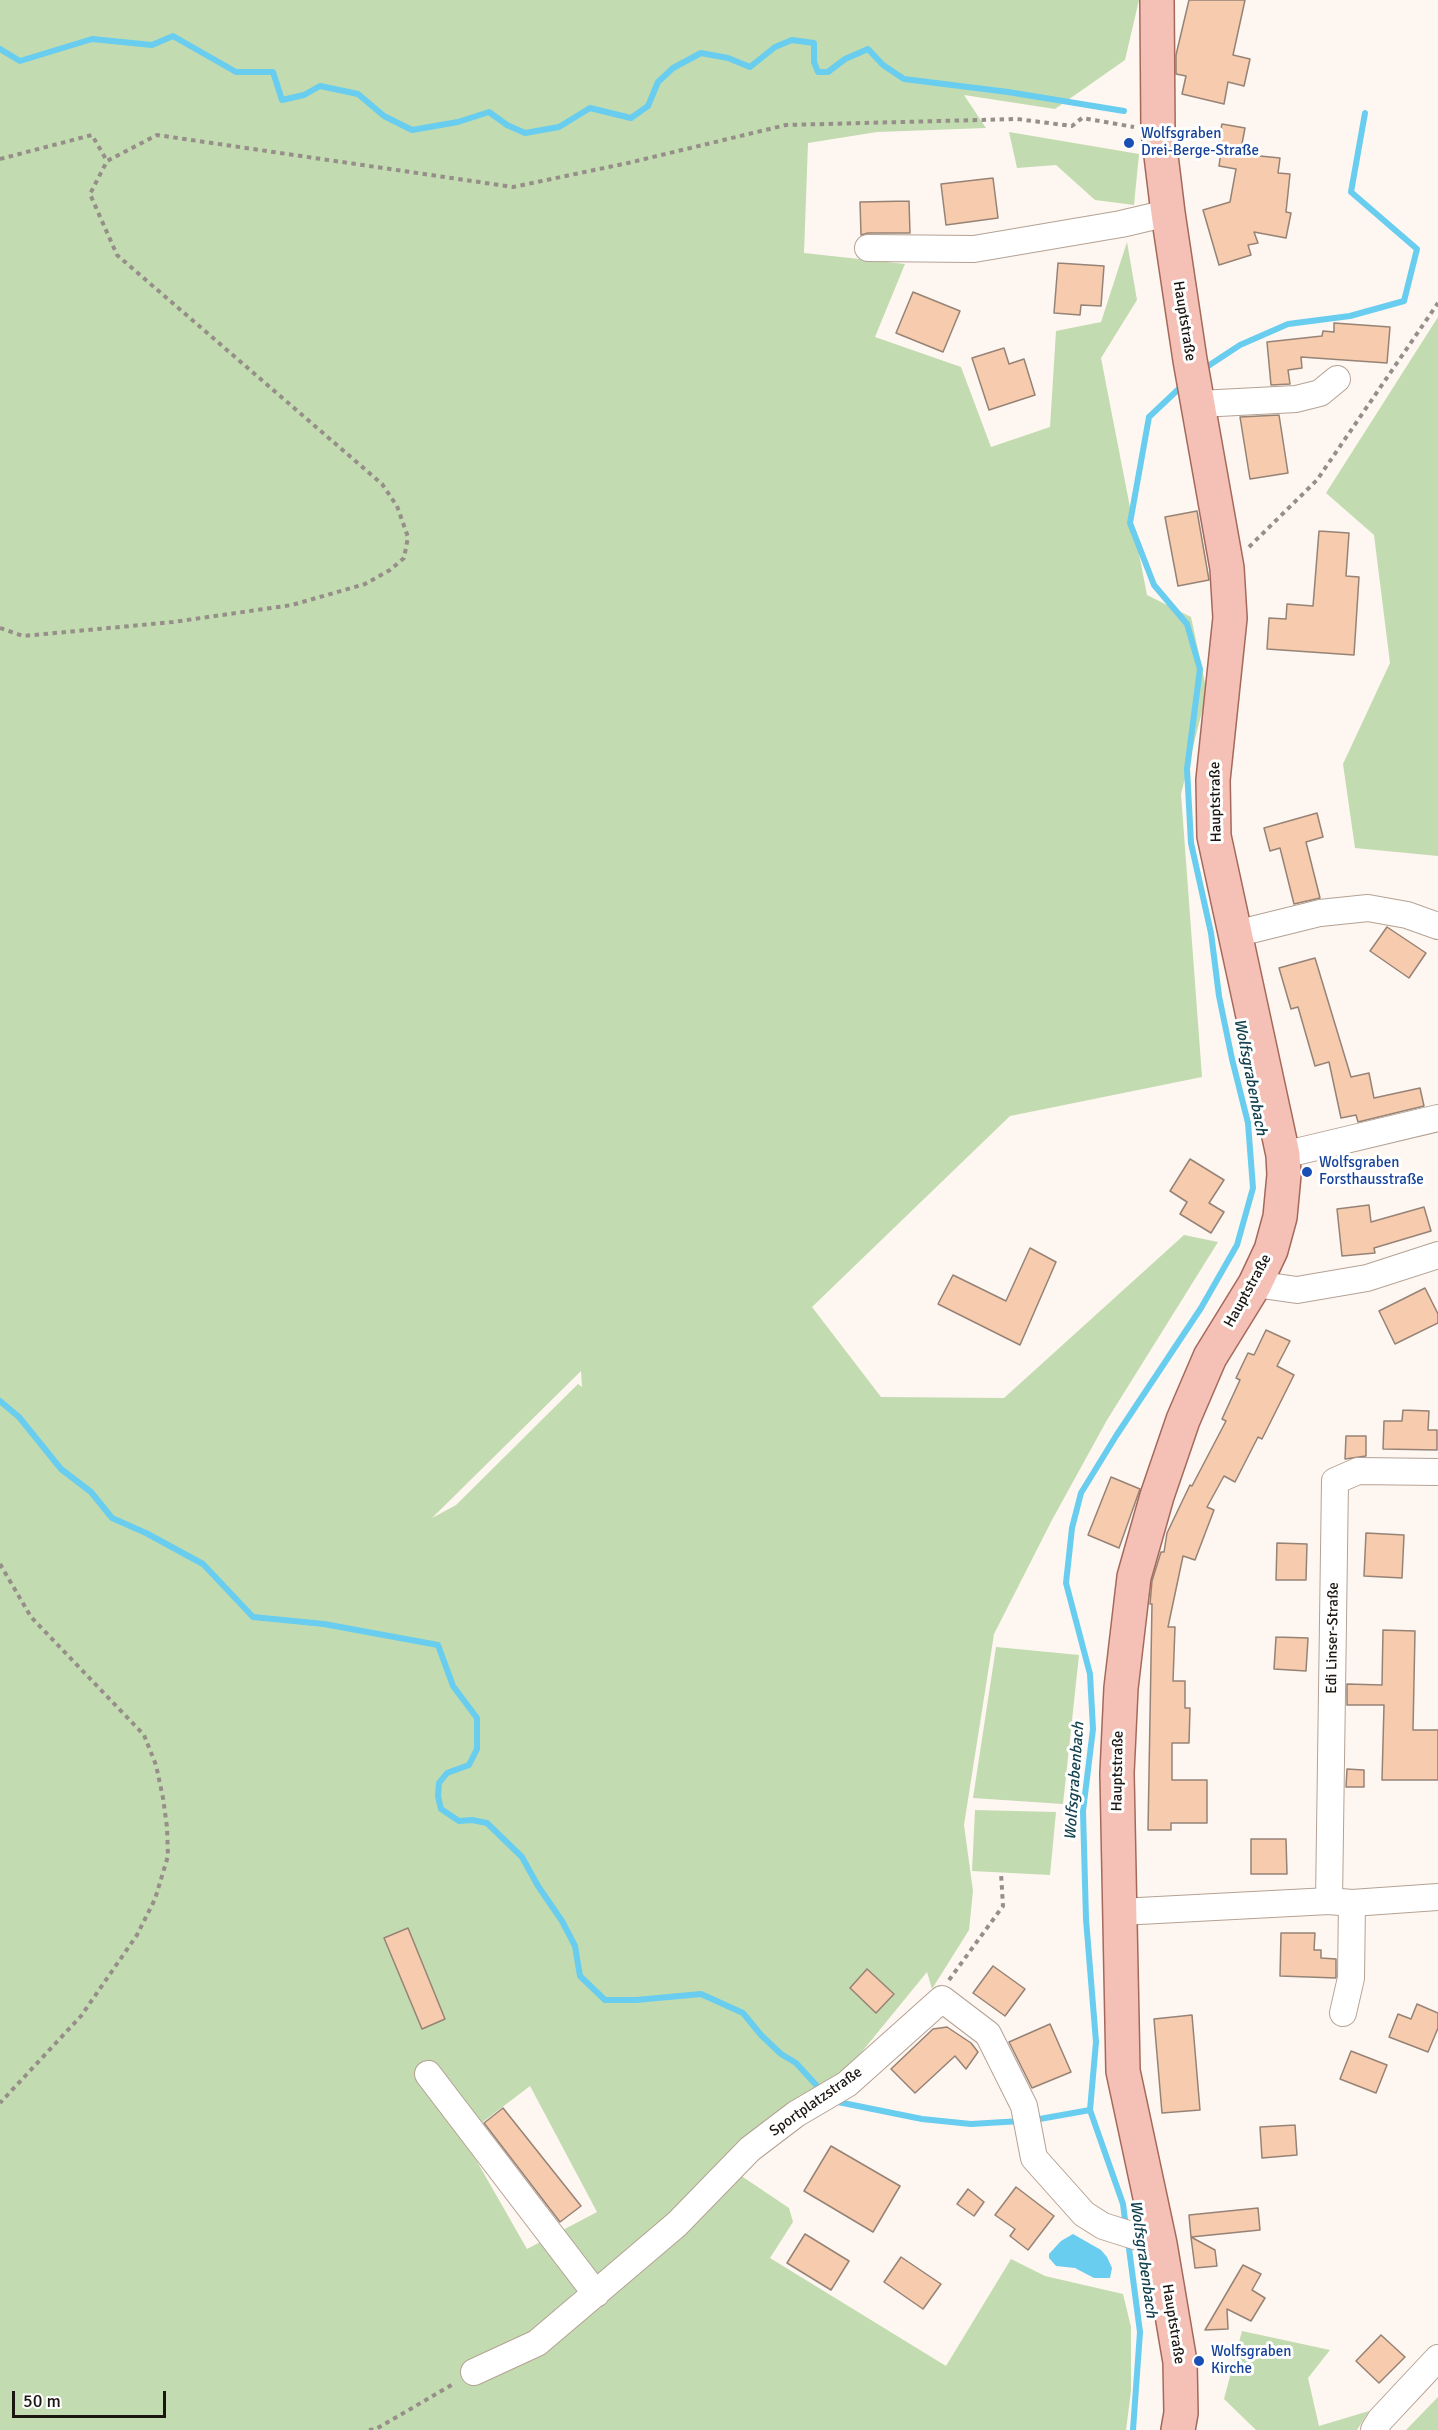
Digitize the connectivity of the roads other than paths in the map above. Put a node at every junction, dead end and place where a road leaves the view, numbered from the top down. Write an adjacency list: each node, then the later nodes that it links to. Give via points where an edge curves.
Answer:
1 (1156, 0): 3 (main road, Hauptstraße)
2 (1172, 0): 3 (street)
3 (1156, 74): 4 (main road, Hauptstraße)
4 (1168, 213): 5 (street, via 974,249); 7 (main road, Hauptstraße)
5 (868, 248)
6 (1337, 379): 7 (street, via 1320,393 1296,399)
7 (1195, 384): 9 (main road, Hauptstraße, via 1227,568 1230,618 1213,780 1214,836)
8 (1438, 926): 9 (street, via 1368,908 1320,913)
9 (1235, 934): 11 (main road, Hauptstraße)
10 (1438, 1118): 11 (street)
11 (1283, 1155): 13 (main road, Hauptstraße, via 1280,1217 1271,1250)
12 (1438, 1255): 13 (street, via 1367,1278 1297,1290)
13 (1255, 1284): 17 (main road, Hauptstraße, via 1210,1357 1183,1420 1134,1577 1120,1688)
14 (1438, 1472): 16 (street, Edi Linser-Straße, via 1358,1471 1335,1481)
15 (1438, 1897): 16 (street)
16 (1340, 1902): 17 (street); 18 (street, Edi Linser-Straße, via 1351,1978)
17 (1120, 1912): 20 (main road, Hauptstraße, via 1123,2071)
18 (1343, 2013)
19 (428, 2074): 21 (street)
20 (1148, 2240): 21 (street, Sportplatzstraße, via 1103,2226 1084,2214 1034,2157 1026,2117 988,2034 942,1999 847,2084 796,2114 750,2149 677,2224); 24 (main road, Hauptstraße, via 1180,2362)
21 (596, 2294): 23 (street, Sportplatzstraße, via 537,2343)
22 (1438, 2358): 25 (street)
23 (474, 2372)
24 (1178, 2430)
25 (1374, 2430)

